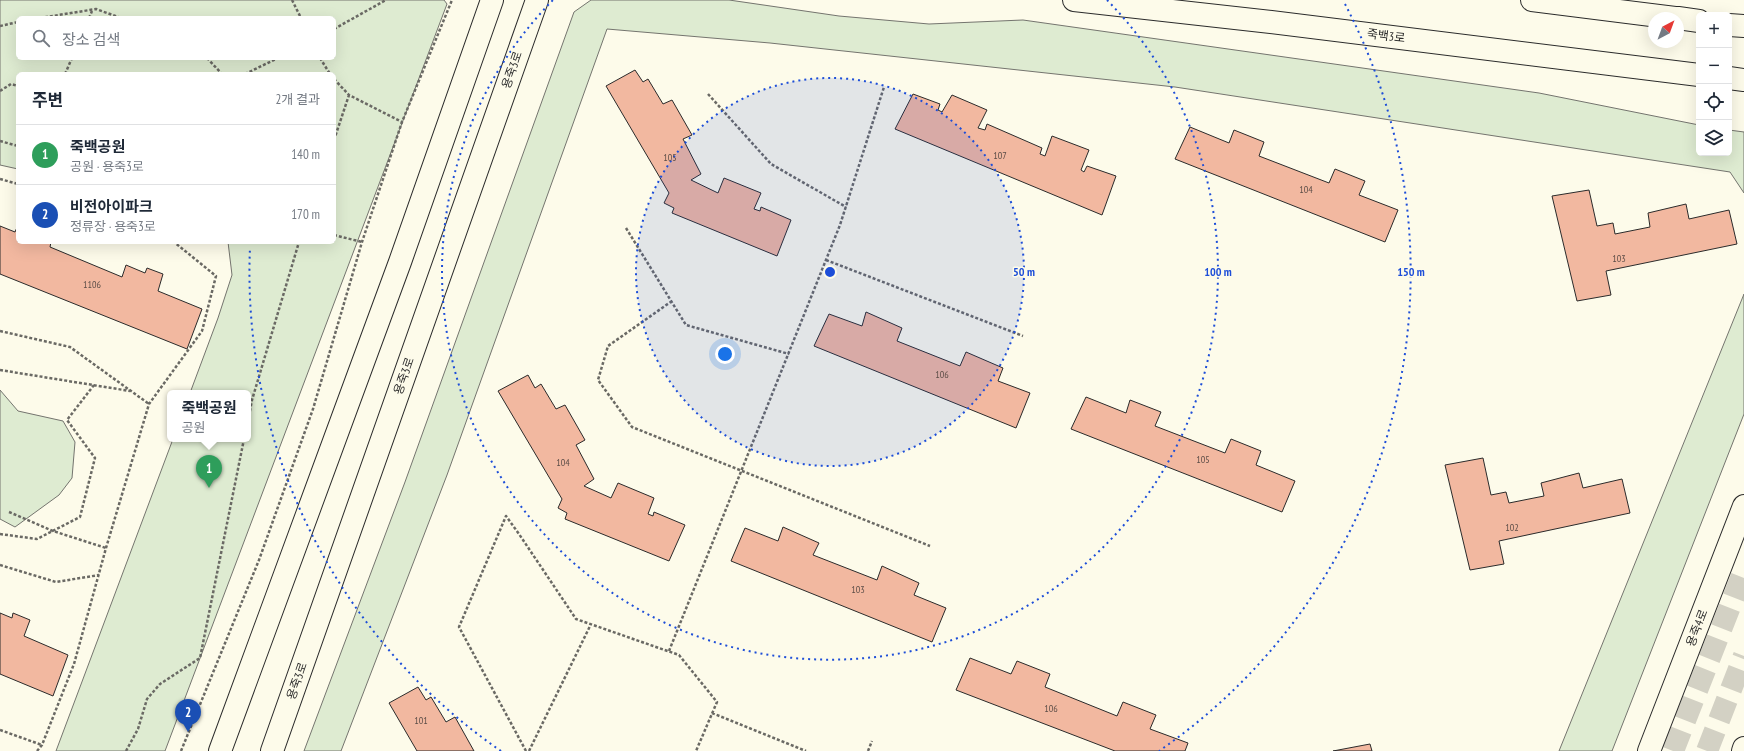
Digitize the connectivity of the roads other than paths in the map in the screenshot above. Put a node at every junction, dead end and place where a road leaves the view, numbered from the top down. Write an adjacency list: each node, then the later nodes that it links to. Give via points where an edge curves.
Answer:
1 (492, 0): 15 (street, via 400,262)
2 (537, 0): 16 (street, 용죽3로)
3 (1074, 0): 10 (street, 죽백3로)
4 (1532, 0): 5 (street)
5 (1648, 15)
6 (1684, 19): 7 (street)
7 (1696, 21)
8 (1732, 25): 9 (street)
9 (1744, 26)
10 (1696, 75)
11 (1732, 78): 12 (street)
12 (1744, 80)
13 (1744, 506): 17 (street, 용죽4로)
14 (1744, 748): 18 (street)
15 (220, 751)
16 (272, 751)
17 (1649, 751)
18 (1743, 751)

